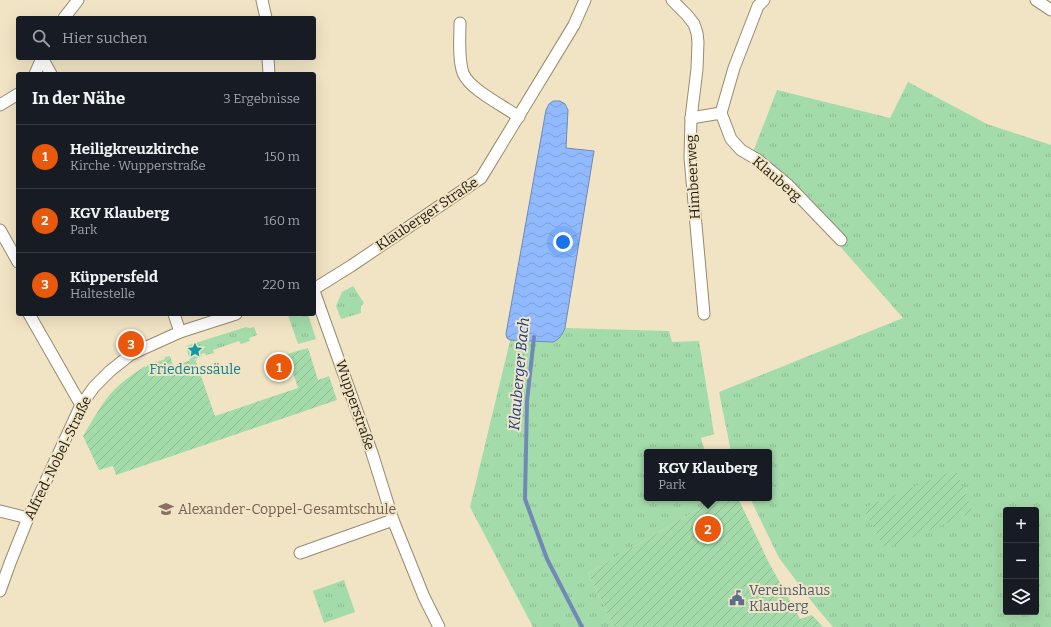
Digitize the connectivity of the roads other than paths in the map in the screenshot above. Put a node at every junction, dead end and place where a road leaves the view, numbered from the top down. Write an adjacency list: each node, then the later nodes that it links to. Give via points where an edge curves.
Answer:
1 (78, 0): 8 (street)
2 (262, 0): 9 (street)
3 (585, 0): 20 (street, Klauberger Straße, via 574,25)
4 (672, 0): 21 (street, Himbeerweg, via 687,15 698,33)
5 (764, 0): 19 (street, via 758,6 734,68)
6 (1036, 0): 7 (street)
7 (1051, 10)
8 (66, 16)
9 (266, 16)
10 (460, 23): 20 (street, via 464,73 483,94)
11 (41, 60): 14 (street)
12 (43, 60): 15 (street)
13 (268, 60): 16 (street)
14 (36, 72)
15 (50, 72)
16 (269, 72)
17 (16, 95): 18 (street)
18 (0, 105)
19 (721, 113): 21 (street); 23 (street, Klauberg, via 731,139 741,150 758,160 788,185)
20 (519, 117): 25 (street, Klauberger Straße, via 482,178)
21 (691, 118): 27 (street, Himbeerweg, via 690,158)
22 (0, 230): 24 (street)
23 (841, 240)
24 (16, 258)
25 (316, 289)
26 (316, 296): 35 (street, Wupperstraße)
27 (704, 314)
28 (30, 316): 32 (street)
29 (175, 316): 31 (street)
30 (230, 316): 31 (street, Alfred-Nobel-Straße)
31 (180, 332): 32 (street, Alfred-Nobel-Straße, via 130,355 102,378)
32 (81, 406): 34 (street, Alfred-Nobel-Straße)
33 (0, 511): 34 (street)
34 (28, 518): 37 (street, Alfred-Nobel-Straße)
35 (393, 520): 36 (street); 38 (street, Wupperstraße, via 424,597)
36 (300, 553)
37 (0, 591)
38 (440, 627)

